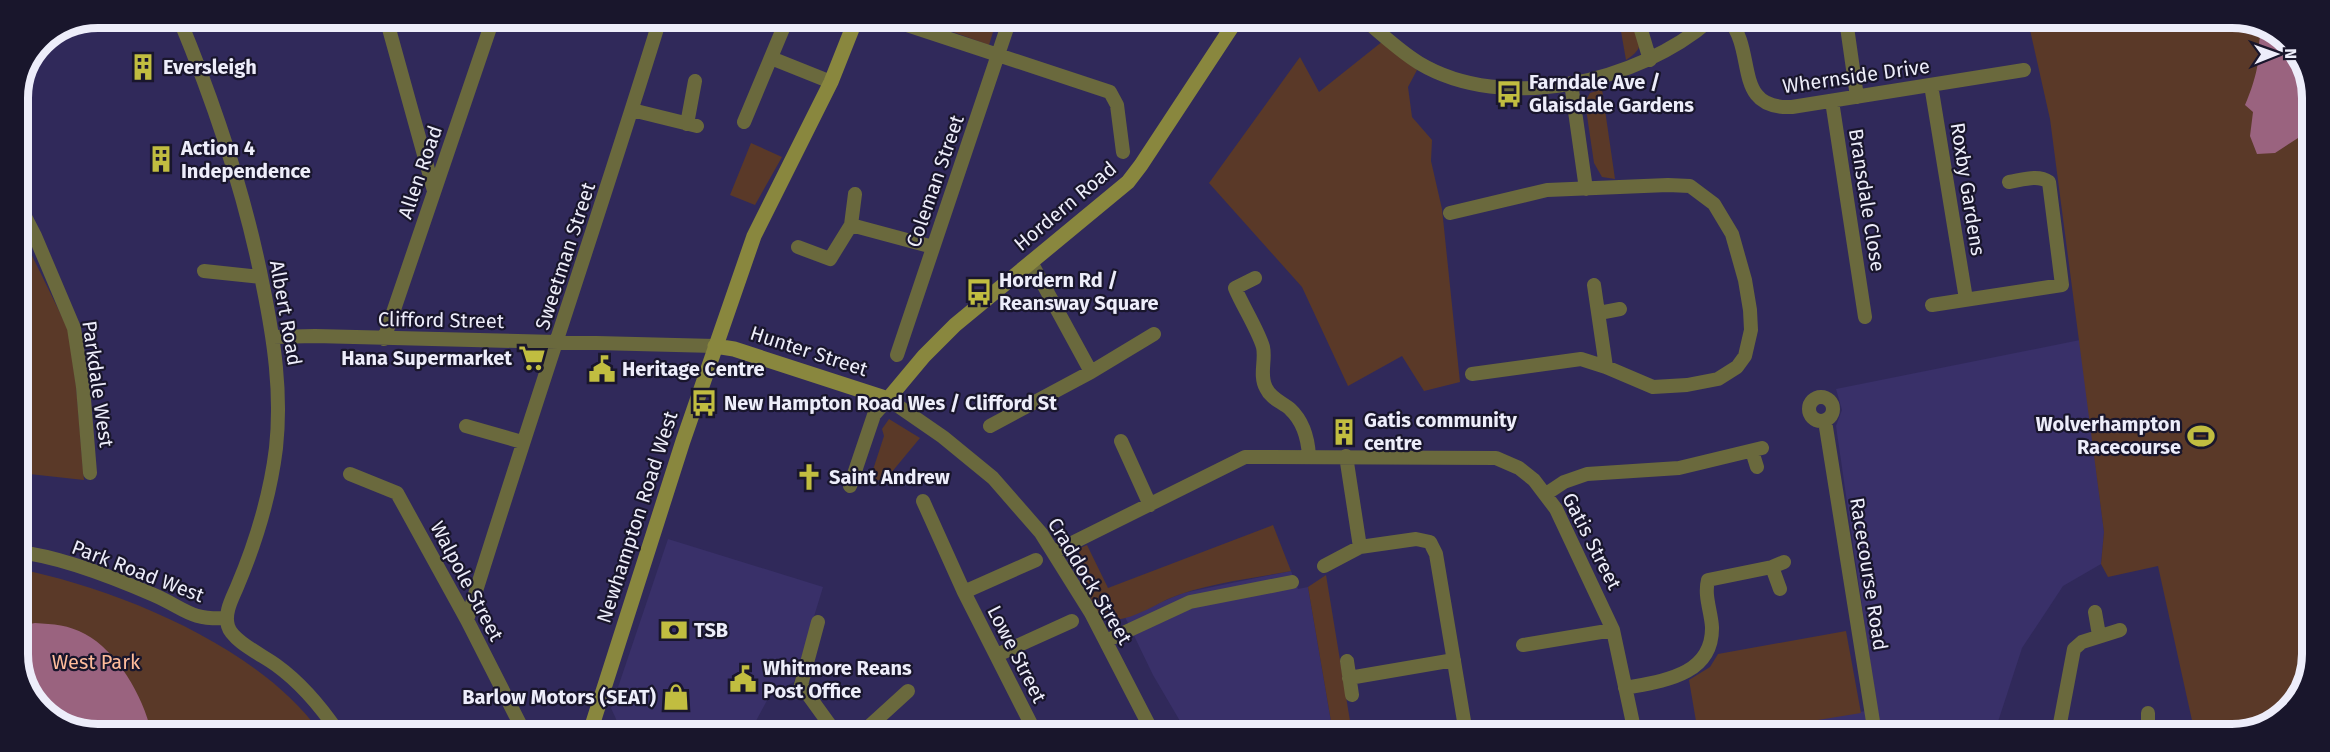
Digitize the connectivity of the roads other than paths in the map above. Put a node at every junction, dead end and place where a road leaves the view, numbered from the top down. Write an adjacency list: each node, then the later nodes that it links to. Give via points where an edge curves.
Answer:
1 (183, 29): 39 (street, Albert Road, via 226,141)
2 (390, 29): 30 (street)
3 (489, 29): 30 (street, Allen Road)
4 (657, 29): 25 (street, Sweetman Street)
5 (783, 29): 16 (street)
6 (852, 29): 20 (street, Newhampton Road West)
7 (919, 29): 15 (street)
8 (1007, 29): 15 (street, Coleman Street)
9 (1231, 29): 37 (street, Hordern Road, via 1135,174)
10 (1376, 29): 21 (street, via 1418,62 1465,81 1516,87)
11 (1641, 29): 17 (street)
12 (1700, 29): 17 (street)
13 (1736, 29): 24 (street, Whernside Drive, via 1752,89 1763,102 1779,108)
14 (1847, 29): 23 (street)
15 (998, 55): 27 (street, via 1110,92 1117,105); 36 (street, Coleman Street)
16 (771, 57): 20 (street); 26 (street)
17 (1650, 60): 21 (street)
18 (2016, 77): 22 (street, Whernside Drive)
19 (696, 81): 25 (street, via 692,125)
20 (831, 82): 51 (street, Newhampton Road West, via 754,236)
21 (1571, 83): 29 (street)
22 (1931, 85): 23 (street, Whernside Drive); 42 (street, Roxby Gardens)
23 (1857, 97): 24 (street, Whernside Drive)
24 (1832, 101): 45 (street, Bransdale Close)
25 (632, 110): 50 (street, Sweetman Street)
26 (744, 122)
27 (1123, 152)
28 (2009, 182): 42 (street, via 2036,178 2049,182 2062,285)
29 (1586, 189): 32 (street, via 1546,190); 53 (street, via 1680,185 1703,194 1714,204 1732,234 1750,310 1751,330 1745,356 1737,368 1718,379 1653,387)
30 (434, 191): 49 (street, Allen Road)
31 (855, 194): 34 (street)
32 (1450, 213)
33 (29, 224): 65 (street, Parkdale West, via 74,328)
34 (850, 225): 35 (street, via 830,260); 36 (street)
35 (798, 247)
36 (933, 248): 52 (street, Coleman Street)
37 (1031, 262): 54 (street); 56 (street, Hordern Road, via 938,341)
38 (204, 271): 39 (street)
39 (261, 277): 48 (street, Albert Road)
40 (1256, 278): 62 (street, via 1234,288 1263,347 1266,388 1300,423)
41 (1594, 285): 46 (street)
42 (1966, 299): 43 (street)
43 (1932, 305)
44 (1620, 309): 46 (street)
45 (1859, 309)
46 (1599, 313): 53 (street)
47 (1154, 334): 54 (street)
48 (273, 337): 49 (street, Clifford Street); 80 (street, Albert Road, via 278,417 272,478 265,513)
49 (384, 339): 50 (street, Clifford Street)
50 (558, 342): 51 (street, Clifford Street); 61 (street, Sweetman Street)
51 (715, 346): 56 (street, Hunter Street); 99 (street, Newhampton Road West)
52 (897, 355)
53 (1606, 366): 55 (street, via 1581,359)
54 (1091, 372): 59 (street)
55 (1472, 374)
56 (888, 399): 67 (street, via 874,415); 72 (street, Craddock Street, via 993,478)
57 (1825, 421): 106 (street, Racecourse Road)
58 (466, 426): 61 (street)
59 (990, 426)
60 (1121, 441): 70 (street)
61 (522, 442): 81 (street, Sweetman Street)
62 (1309, 456): 63 (street, Gatis Street); 70 (street, Gatis Street, via 1245,457)
63 (1346, 456): 68 (street, Gatis Street, via 1496,458 1519,468); 71 (street)
64 (1756, 467): 68 (street, via 1757,450 1679,468 1587,474)
65 (90, 473)
66 (350, 474): 81 (street, Walpole Street, via 397,493)
67 (850, 486)
68 (1546, 494): 84 (street, Gatis Street, via 1581,558)
69 (923, 501): 78 (street, Lowe Street, via 924,516)
70 (1150, 505): 72 (street, Gatis Street)
71 (1360, 547): 75 (street); 90 (street, via 1416,539 1430,542 1436,554)
72 (1054, 552): 87 (street, Craddock Street)
73 (29, 555): 80 (street, Park Road West, via 71,565 156,596 198,618)
74 (1036, 560): 78 (street, Lowe Street)
75 (1324, 566)
76 (1292, 582): 87 (street, via 1190,602)
77 (1780, 589): 93 (street, via 1778,565 1708,580 1712,627 1708,648 1701,659 1683,674)
78 (964, 592): 89 (street, Lowe Street)
79 (2095, 612): 86 (street)
80 (227, 618): 97 (street, via 237,639 279,667 318,703)
81 (467, 620): 98 (street, Walpole Street)
82 (1072, 621): 89 (street)
83 (818, 622): 100 (street, via 801,685)
84 (1613, 630): 88 (street); 93 (street, Gatis Street)
85 (2120, 630): 86 (street)
86 (2099, 635): 107 (street, via 2074,649)
87 (1106, 641): 103 (street, Craddock Street)
88 (1523, 645)
89 (997, 655): 102 (street, Lowe Street)
90 (1454, 660): 92 (street); 104 (street)
91 (1347, 661): 92 (street)
92 (1349, 678): 95 (street)
93 (1625, 688): 105 (street, Gatis Street)
94 (908, 691): 101 (street)
95 (1352, 695)
96 (2148, 713): 108 (street)
97 (332, 724)
98 (520, 724)
99 (595, 724)
100 (829, 724)
101 (872, 724)
102 (1031, 724)
103 (1148, 724)
104 (1465, 724)
105 (1633, 724)
106 (1873, 724)
107 (2060, 724)
108 (2147, 724)

